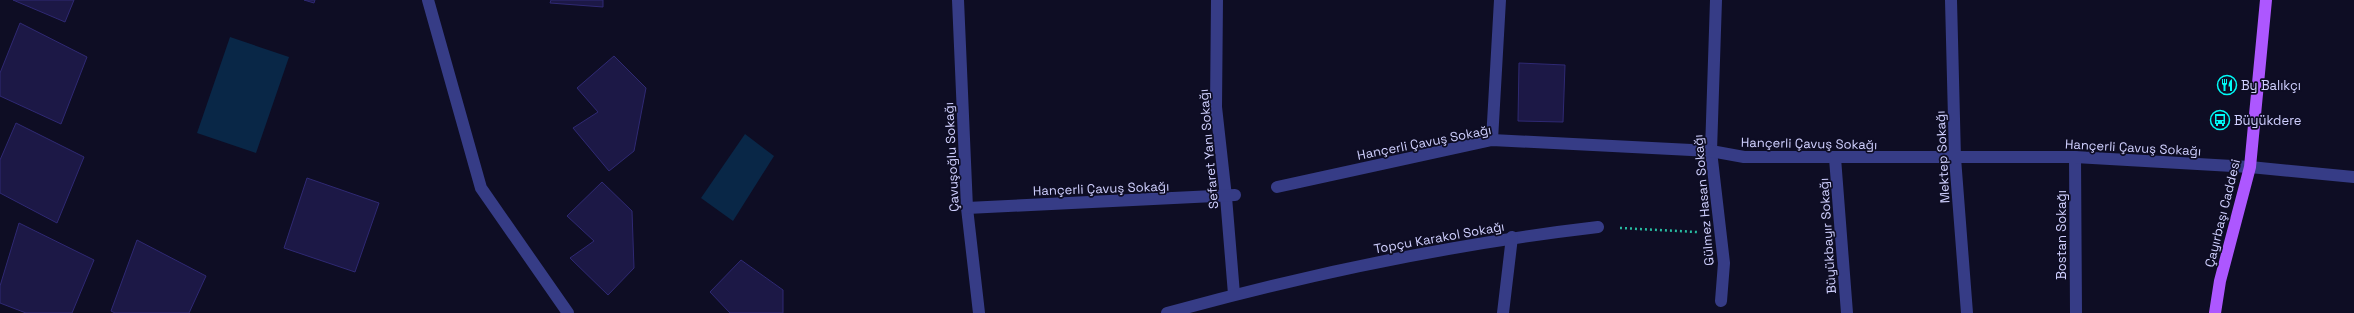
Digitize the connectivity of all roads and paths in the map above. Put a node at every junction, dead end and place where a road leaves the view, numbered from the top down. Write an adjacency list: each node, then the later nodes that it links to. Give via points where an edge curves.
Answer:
1 (428, 0): 23 (street, via 481,188)
2 (958, 0): 17 (street, Çavuşoğlu Sokağı)
3 (1217, 0): 16 (street, Sefaret Yanı Sokağı, via 1216,107)
4 (1500, 0): 8 (street)
5 (1716, 0): 9 (street, Gülmez Hasan Sokağı)
6 (1951, 0): 12 (street, Mektep Sokağı)
7 (2266, 0): 13 (main road, Çayırbaşı Caddesi)
8 (1492, 140): 9 (street, Hançerli Çavuş Sokağı); 15 (street, Hançerli Çavuş Sokağı)
9 (1710, 151): 11 (street, Hançerli Çavuş Sokağı, via 1744,157); 19 (street, Gülmez Hasan Sokağı)
10 (2075, 157): 12 (street, Hançerli Çavuş Sokağı); 13 (street, Hançerli Çavuş Sokağı); 29 (street, Bostan Sokağı)
11 (1836, 158): 12 (street, Hançerli Çavuş Sokağı); 27 (street, Büyükbayır Sokağı)
12 (1955, 158): 28 (street, Mektep Sokağı)
13 (2250, 167): 14 (street, Hançerli Çavuş Sokağı); 30 (main road, Çayırbaşı Caddesi, via 2220,281)
14 (2354, 177)
15 (1277, 187)
16 (1231, 196): 17 (street, Hançerli Çavuş Sokağı); 21 (street, Sefaret Yanı Sokağı)
17 (967, 208): 24 (street, Çavuşoğlu Sokağı)
18 (1598, 227): 19 (path); 20 (street, Topçu Karakol Sokağı)
19 (1722, 233): 22 (street, Gülmez Hasan Sokağı, via 1724,263)
20 (1512, 237): 21 (street, Topçu Karakol Sokağı, via 1341,268); 26 (street)
21 (1234, 294): 25 (street, Topçu Karakol Sokağı)
22 (1721, 301)
23 (568, 313)
24 (979, 313)
25 (1167, 313)
26 (1503, 313)
27 (1847, 313)
28 (1967, 313)
29 (2076, 313)
30 (2215, 313)

